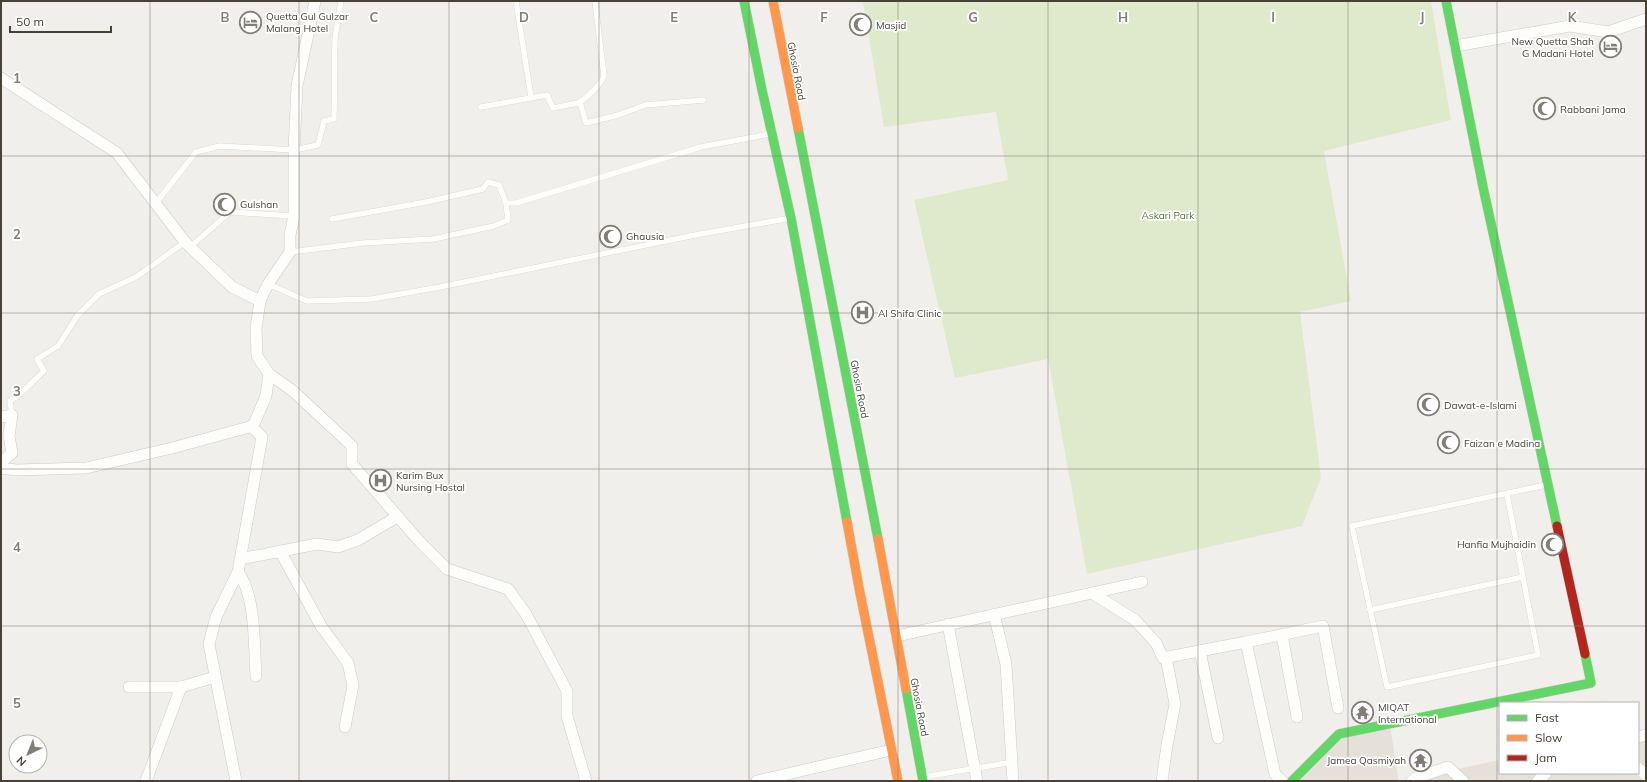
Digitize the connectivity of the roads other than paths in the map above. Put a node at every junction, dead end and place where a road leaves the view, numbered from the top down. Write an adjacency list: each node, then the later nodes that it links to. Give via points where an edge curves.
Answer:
1 (315, 1): 16 (street, via 297,86)
2 (341, 1): 16 (lane, via 335,38 334,118 324,121 318,145)
3 (516, 1): 11 (lane)
4 (596, 1): 13 (lane, via 604,76 593,91)
5 (744, 1): 15 (main road)
6 (772, 1): 45 (main road, Ghosia Road)
7 (1446, 1): 9 (main road)
8 (1646, 19): 9 (street, via 1608,32 1570,26)
9 (1455, 46): 32 (main road)
10 (1, 78): 17 (street, via 117,153)
11 (531, 98): 13 (lane, via 547,95 553,108); 14 (lane)
12 (704, 100): 13 (lane, via 645,105 586,123)
13 (580, 102)
14 (481, 107)
15 (772, 133): 18 (lane, via 701,147 516,203); 20 (main road)
16 (294, 150): 17 (lane, via 220,146 196,152); 19 (street)
17 (156, 203): 22 (street)
18 (506, 203): 21 (lane, via 499,185 488,182 482,189); 23 (lane, via 508,220 494,226 433,239 363,243)
19 (294, 216): 22 (lane, via 230,212); 23 (street)
20 (791, 218): 24 (lane, via 372,299 307,301); 57 (main road, via 876,656)
21 (332, 219)
22 (187, 245): 25 (street, via 232,288); 27 (lane, via 136,277 99,294 78,315 58,346 37,359 44,371 21,394 10,401)
23 (290, 252): 24 (street)
24 (268, 284): 25 (street)
25 (260, 301): 26 (street, via 256,328 257,356)
26 (269, 374): 29 (street, via 266,396); 34 (street, via 293,391 352,446 352,464)
27 (12, 415): 28 (street); 30 (street, via 9,436 12,453)
28 (1, 417)
29 (251, 426): 31 (street, via 86,468); 36 (street, via 262,436)
30 (1, 462)
31 (1, 468)
32 (1548, 485): 33 (lane); 70 (main road, via 1592,683 1339,734)
33 (1507, 494): 38 (lane); 41 (lane, via 1352,526)
34 (397, 517): 35 (street, via 358,540 338,547 317,544); 63 (street, via 446,569 508,589 526,614 567,691 567,716)
35 (280, 551): 36 (street); 55 (street, via 321,626 348,663 353,685)
36 (240, 559): 37 (street)
37 (238, 572): 49 (street, via 244,580 252,613); 50 (street, via 216,617 209,644)
38 (1523, 577): 41 (lane); 41 (lane, via 1538,655 1387,687)
39 (1142, 582): 40 (street)
40 (1092, 593): 42 (street); 48 (street, via 1135,620 1156,643 1163,658)
41 (1370, 610)
42 (994, 614): 43 (street); 58 (street, via 1006,664)
43 (948, 624): 45 (street); 59 (street)
44 (1282, 635): 46 (street); 53 (street, via 1323,626); 54 (street)
45 (897, 636): 60 (main road, Ghosia Road, via 895,653)
46 (1246, 642): 47 (street); 69 (street, via 1275,774)
47 (1200, 651): 48 (street); 56 (street)
48 (1166, 657): 68 (street, via 1175,704)
49 (256, 676)
50 (215, 677): 52 (street); 62 (street)
51 (128, 687): 52 (street)
52 (181, 687): 61 (street)
53 (1338, 708)
54 (1297, 717)
55 (345, 727)
56 (1218, 738)
57 (891, 750): 64 (street); 65 (main road)
58 (1013, 762): 59 (lane); 67 (street)
59 (975, 768): 60 (lane); 66 (street)
60 (923, 779)
61 (146, 781)
62 (236, 781)
63 (586, 781)
64 (757, 781)
65 (898, 781)
66 (977, 781)
67 (1013, 781)
68 (1162, 781)
69 (1282, 781)
70 (1292, 781)
71 (1412, 781): 72 (street, via 1448,767)
72 (1463, 781)

